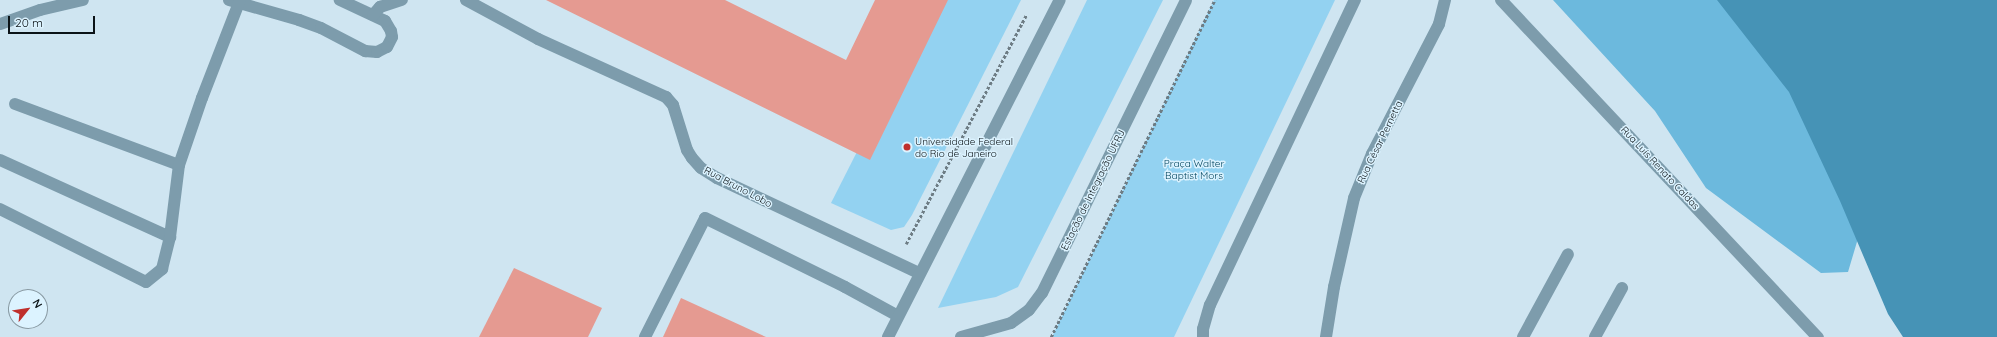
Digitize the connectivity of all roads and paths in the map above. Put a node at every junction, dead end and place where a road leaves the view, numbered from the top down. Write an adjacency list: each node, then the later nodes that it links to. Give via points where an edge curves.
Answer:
1 (83, 0): 14 (street, via 40,10)
2 (340, 0): 13 (street)
3 (402, 0): 13 (street, via 380,7)
4 (466, 0): 21 (street, Rua Bruno Lobo, via 538,38 666,97 677,115 687,150 701,168 724,182)
5 (1060, 0): 22 (street)
6 (1186, 0): 28 (street, Estação de Integração UFRJ, via 1042,293 1029,310 1011,323)
7 (1216, 0): 29 (path)
8 (1355, 0): 30 (street, via 1210,305 1202,329)
9 (1445, 0): 25 (street, Rua César Pernetta, via 1439,24 1372,154 1354,198)
10 (1501, 0): 35 (street, Rua Luís Renato Caldas)
11 (236, 1): 13 (street, via 299,20 321,28 365,51 377,52 387,47 392,36 385,21); 17 (street)
12 (1027, 14): 21 (path)
13 (373, 15)
14 (0, 24)
15 (15, 104): 17 (street)
16 (0, 160): 19 (street)
17 (179, 165): 19 (street)
18 (0, 209): 19 (street, via 146,282 162,269)
19 (170, 237)
20 (1568, 254): 33 (street)
21 (896, 263): 22 (street, Rua Bruno Lobo)
22 (919, 273): 24 (street)
23 (1622, 288): 34 (street)
24 (898, 316): 26 (street, via 705,218); 27 (street)
25 (1328, 322): 31 (street); 32 (street, Rua César Pernetta)
26 (645, 337)
27 (888, 337)
28 (961, 337)
29 (1052, 337)
30 (1203, 337)
31 (1319, 337)
32 (1326, 337)
33 (1523, 337)
34 (1595, 337)
35 (1818, 337)

